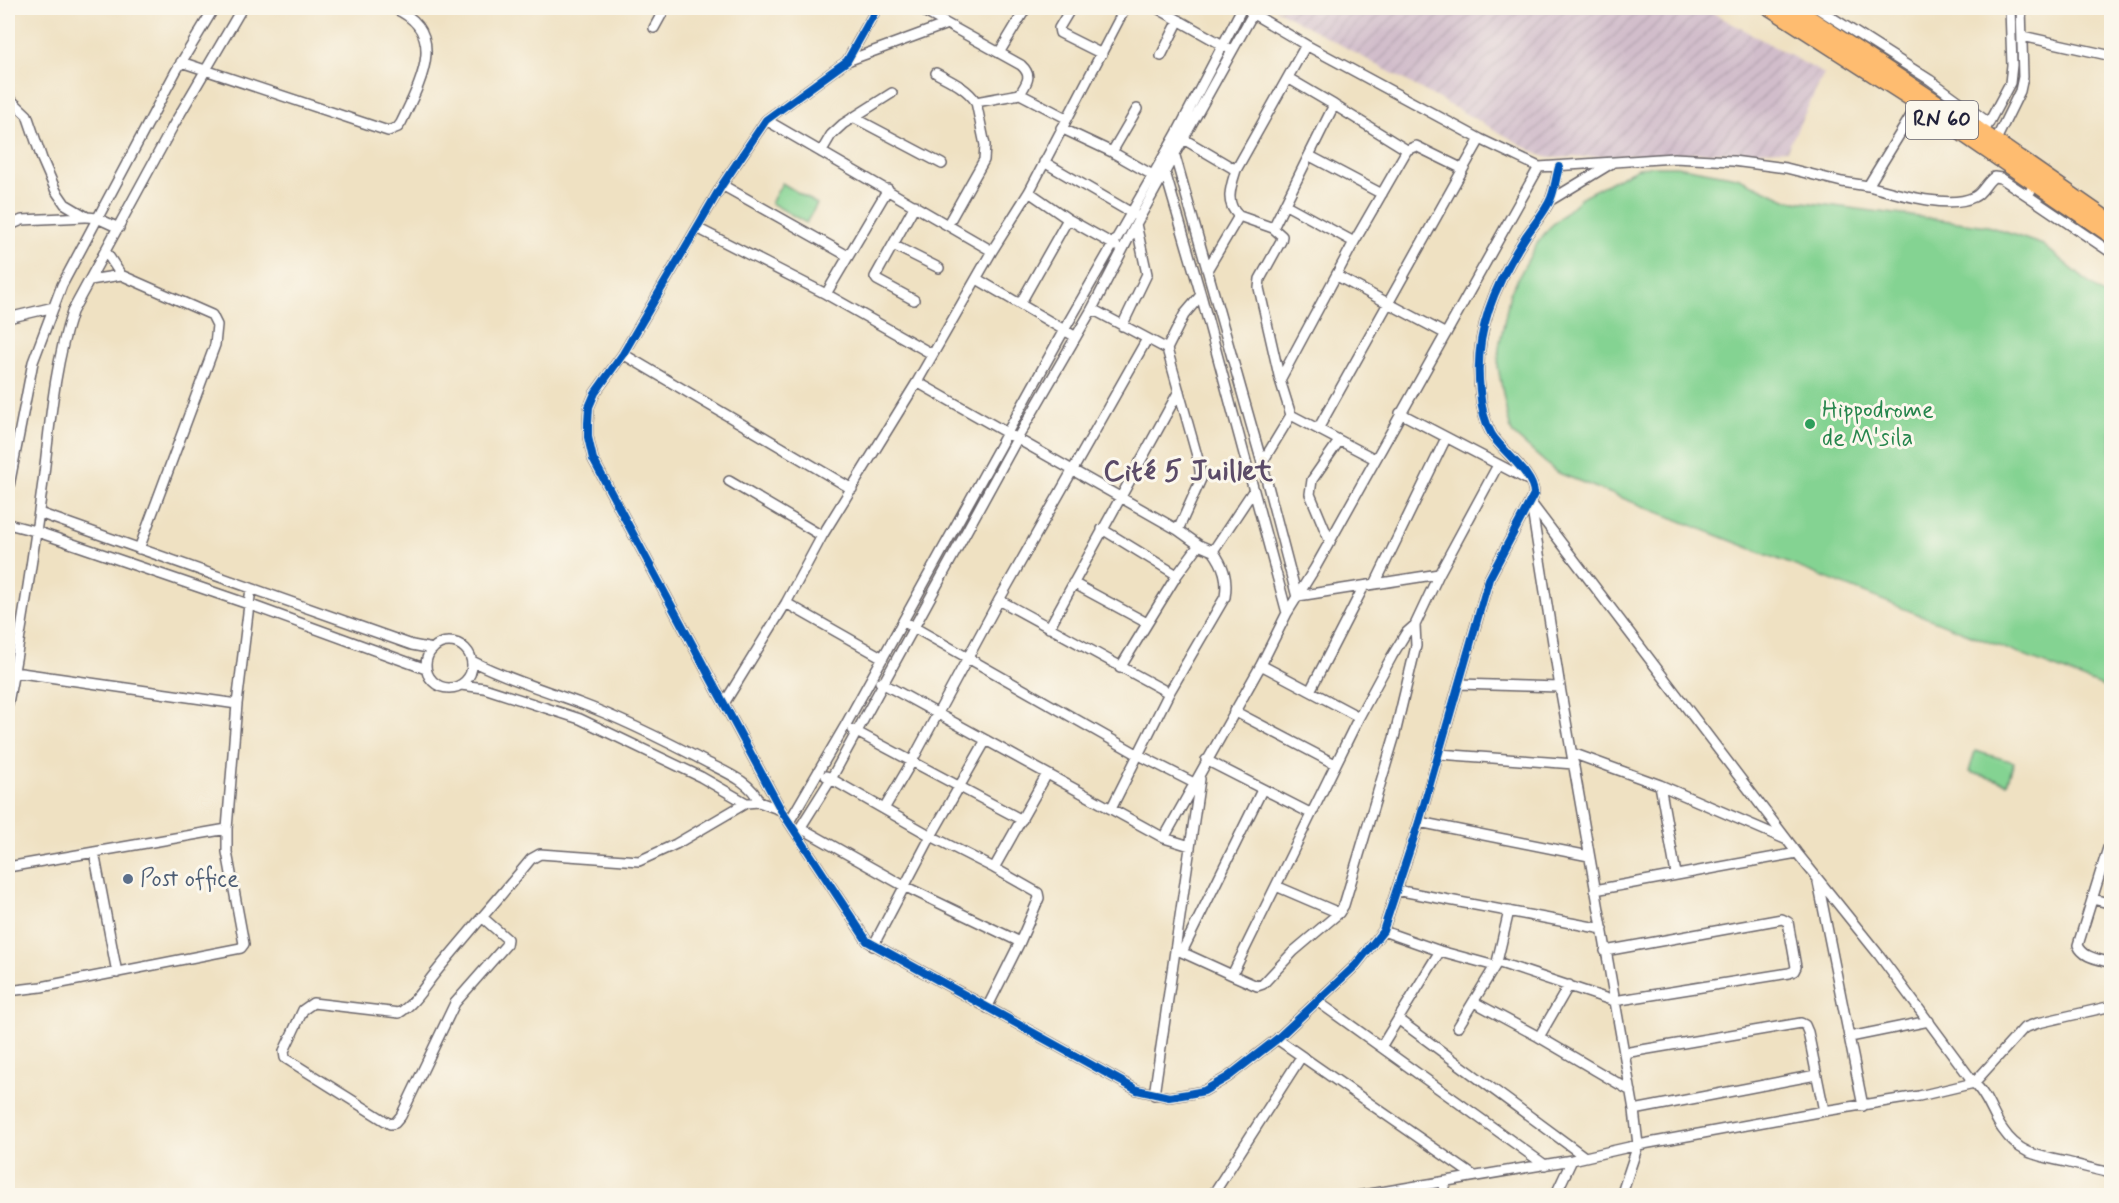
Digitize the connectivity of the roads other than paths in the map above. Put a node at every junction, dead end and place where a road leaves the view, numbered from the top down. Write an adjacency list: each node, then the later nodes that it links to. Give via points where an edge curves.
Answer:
1 (214, 8): 30 (street)
2 (242, 8): 31 (street)
3 (393, 8): 31 (street, via 423,32 427,53 418,87 401,123 393,130 382,131)
4 (665, 8): 20 (street)
5 (877, 8): 29 (street)
6 (918, 8): 19 (street)
7 (1026, 8): 25 (street)
8 (1071, 8): 26 (street, via 1060,33)
9 (1125, 8): 26 (street)
10 (1157, 8): 18 (street)
11 (1242, 8): 17 (street); 22 (street)
12 (1770, 8): 37 (main road, RN 60)
13 (1794, 8): 37 (main road, RN 60)
14 (1817, 8): 47 (street, via 1930,80)
15 (2010, 8): 47 (street, via 2010,83)
16 (2021, 8): 21 (street)
17 (1255, 11): 23 (street); 24 (street)
18 (1179, 21): 22 (street); 27 (street)
19 (947, 24): 25 (street); 29 (street)
20 (654, 28)
21 (2022, 36): 28 (street); 47 (street, via 2020,91)
22 (1223, 45): 24 (street); 45 (street)
23 (1306, 45): 33 (street); 46 (street)
24 (1233, 50): 45 (street)
25 (999, 53): 35 (street, via 1027,71 1028,79)
26 (1102, 54): 42 (street)
27 (1161, 56)
28 (2112, 56)
29 (847, 61): 43 (street)
30 (181, 63): 31 (street); 71 (street)
31 (204, 72): 77 (street)
32 (936, 73): 38 (street, via 966,90)
33 (1288, 78): 39 (street); 59 (street)
34 (892, 93): 41 (street)
35 (1020, 94): 38 (street); 42 (street)
36 (8, 97): 71 (street, via 27,116 42,159 65,204)
37 (1921, 98): 47 (main road, RN 60); 62 (street)
38 (976, 102): 75 (street, via 985,145 984,160)
39 (1334, 105): 48 (street); 52 (street)
40 (1137, 109): 50 (street)
41 (854, 117): 49 (street, via 831,135); 55 (street)
42 (1066, 118): 44 (street)
43 (766, 120): 49 (street); 61 (street)
44 (1061, 128): 50 (street); 53 (street)
45 (1180, 137): 51 (street); 59 (street); 60 (street)
46 (1480, 139): 57 (street); 58 (street)
47 (1987, 139): 64 (main road, RN 60); 74 (main road, RN 60)
48 (1407, 150): 58 (street, via 1416,146); 66 (street)
49 (821, 152): 63 (street)
50 (1112, 152): 60 (street)
51 (1175, 156): 60 (street); 90 (street)
52 (1310, 156): 66 (street); 69 (street)
53 (1044, 162): 65 (street); 72 (street)
54 (1614, 162): 56 (street); 62 (street, via 1674,158 1733,161); 67 (street)
55 (942, 164)
56 (1558, 166): 57 (street); 67 (street)
57 (1539, 167): 106 (street)
58 (1463, 169): 100 (street)
59 (1236, 170): 70 (street, via 1230,191 1232,207)
60 (1160, 176): 72 (street); 96 (street)
61 (722, 186): 78 (street); 88 (street)
62 (1868, 186): 64 (street, via 1943,201 1975,197 1990,179 1998,177)
63 (888, 189): 68 (street); 88 (street)
64 (2031, 190): 80 (main road, RN 60); 87 (street)
65 (1029, 192): 73 (street); 85 (street)
66 (1382, 194): 81 (street)
67 (1551, 200): 128 (street, via 1492,296 1484,321 1478,368 1486,423)
68 (915, 205): 75 (street); 83 (street)
69 (1286, 205): 79 (street); 81 (street)
70 (1239, 216): 79 (street); 90 (street)
71 (92, 217): 76 (street, via 22,220); 77 (street); 101 (street)
72 (1136, 218): 82 (street); 84 (street); 104 (street, via 1147,274)
73 (1068, 219): 82 (street); 99 (street)
74 (2112, 223)
75 (948, 224): 85 (street)
76 (8, 226)
77 (119, 228): 86 (street)
78 (697, 228): 97 (street); 110 (street)
79 (1273, 228): 112 (street, via 1282,236 1281,241 1259,288)
80 (2112, 236)
81 (1354, 242): 92 (street)
82 (1112, 244): 84 (street); 105 (street)
83 (892, 245): 89 (street); 98 (street, via 875,277)
84 (1123, 250): 102 (street)
85 (992, 251): 93 (street)
86 (106, 252): 91 (street); 94 (street)
87 (2112, 253)
88 (848, 256): 97 (street)
89 (939, 268)
90 (1207, 270): 95 (street)
91 (121, 275): 94 (street); 144 (street, via 212,315 217,324 215,345)
92 (1337, 276): 100 (street); 112 (street)
93 (977, 279): 99 (street); 111 (street)
94 (90, 280): 134 (street, via 64,336)
95 (1210, 283): 96 (street); 123 (street)
96 (1199, 290): 109 (street); 129 (street)
97 (826, 294): 111 (street)
98 (914, 300)
99 (1020, 304): 105 (street)
100 (1388, 304): 106 (street); 117 (street)
101 (54, 307): 103 (street); 131 (street, via 33,362)
102 (1092, 309): 104 (street); 107 (street)
103 (8, 318)
104 (1122, 326): 108 (street)
105 (1064, 330): 107 (street); 118 (street)
106 (1446, 334): 115 (street)
107 (1076, 337): 120 (street)
108 (1147, 339): 109 (street); 125 (street)
109 (1167, 349): 114 (street)
110 (623, 354): 130 (street); 177 (street, via 589,407 592,459)
111 (932, 354): 113 (street)
112 (1280, 380): 116 (street)
113 (917, 382): 118 (street); 130 (street)
114 (1179, 391): 132 (street); 137 (street, via 1201,479)
115 (1400, 413): 119 (street); 122 (street)
116 (1291, 415): 117 (street); 123 (street)
117 (1318, 429): 121 (street)
118 (1006, 434): 120 (street); 140 (street)
119 (1446, 438): 124 (street); 149 (street)
120 (1017, 439): 125 (street); 141 (street)
121 (1340, 441): 122 (street); 142 (street, via 1312,480 1310,494)
122 (1375, 459): 142 (street)
123 (1262, 463): 126 (street)
124 (1498, 465): 128 (street); 146 (street)
125 (1074, 470): 132 (street); 153 (street)
126 (1266, 478): 129 (street); 152 (street)
127 (729, 481): 139 (street)
128 (1533, 482): 133 (street)
129 (1252, 486): 145 (street); 156 (street)
130 (852, 489): 139 (street)
131 (8, 491)
132 (1119, 497): 136 (street); 137 (street)
133 (1531, 502): 172 (street, via 1494,566); 174 (street); 215 (street)
134 (39, 513): 138 (street); 144 (street)
135 (8, 524): 138 (street)
136 (1102, 529): 147 (street); 148 (street)
137 (1178, 530): 143 (street)
138 (35, 531): 155 (street); 169 (street)
139 (822, 536): 154 (street)
140 (950, 537): 141 (street); 157 (street)
141 (960, 542): 160 (street)
142 (1330, 542): 152 (street)
143 (1199, 545): 145 (street); 147 (street)
144 (139, 549): 151 (street)
145 (1213, 551): 176 (street, via 1225,573 1225,597)
146 (1439, 574): 149 (street); 159 (street)
147 (1177, 575): 158 (street)
148 (1073, 583): 158 (street); 161 (street)
149 (1375, 584): 150 (street)
150 (1364, 586): 152 (street); 175 (street)
151 (250, 588): 155 (street); 162 (street)
152 (1297, 597): 156 (street)
153 (999, 600): 161 (street); 164 (street)
154 (786, 603): 163 (street); 177 (street)
155 (248, 604): 168 (street); 179 (street)
156 (1287, 614): 166 (street)
157 (903, 622): 160 (street); 163 (street)
158 (1148, 623): 167 (street)
159 (1415, 626): 182 (street, via 1406,633); 231 (street, via 1416,646 1394,738 1348,896)
160 (913, 627): 164 (street); 171 (street)
161 (1049, 628): 167 (street)
162 (433, 649): 165 (street, via 447,642 458,644); 168 (street)
163 (884, 658): 170 (street)
164 (967, 659): 181 (street); 187 (street)
165 (472, 661): 173 (street, via 471,672); 201 (street, via 672,744 734,777 755,792)
166 (1261, 665): 175 (street); 180 (street)
167 (1120, 668): 176 (street)
168 (426, 669): 173 (street, via 431,680 440,686)
169 (14, 672): 178 (street); 179 (street)
170 (872, 679): 171 (street); 183 (street)
171 (882, 684): 181 (street); 184 (street)
172 (1459, 684): 174 (street); 188 (street)
173 (461, 685): 202 (street, via 484,688 580,719)
174 (1560, 687): 186 (street)
175 (1310, 691): 182 (street)
176 (1169, 693): 187 (street)
177 (725, 702): 205 (street)
178 (8, 703)
179 (237, 704): 210 (street)
180 (1234, 711): 189 (street); 191 (street)
181 (937, 714): 185 (street); 190 (street)
182 (1359, 717): 191 (street)
183 (845, 726): 184 (street); 193 (street)
184 (856, 732): 190 (street); 196 (street)
185 (986, 740): 195 (street); 199 (street)
186 (1572, 753): 192 (street); 198 (street)
187 (1137, 754): 197 (street); 204 (street)
188 (1439, 754): 192 (street); 209 (street)
189 (1206, 760): 194 (street); 200 (street)
190 (911, 763): 199 (street); 203 (street)
191 (1335, 764): 206 (street)
192 (1574, 764): 219 (street)
193 (819, 772): 196 (street); 208 (street)
194 (1200, 773): 197 (street); 216 (street)
195 (1047, 774): 204 (street); 207 (street)
196 (831, 779): 203 (street); 211 (street)
197 (1194, 783): 214 (street)
198 (1660, 785): 215 (street); 222 (street)
199 (959, 788): 207 (street); 213 (street)
200 (1262, 790): 206 (street); 237 (street)
201 (759, 802): 202 (street); 205 (street)
202 (746, 803): 232 (street, via 639,861 540,854 531,859)
203 (884, 809): 213 (street)
204 (1111, 809): 214 (street)
205 (781, 810): 208 (street)
206 (1310, 813): 225 (street)
207 (1022, 820): 221 (street)
208 (789, 822): 211 (street)
209 (1419, 822): 219 (street); 226 (street)
210 (226, 829): 217 (street); 242 (street, via 244,944 241,948)
211 (799, 830): 224 (street); 236 (street)
212 (2112, 835): 228 (street)
213 (931, 836): 221 (street); 224 (street)
214 (1164, 838): 216 (street)
215 (1787, 840): 218 (street)
216 (1190, 846): 237 (street)
217 (94, 852): 220 (street); 242 (street)
218 (1797, 853): 222 (street); 223 (street)
219 (1589, 856): 227 (street)
220 (8, 867)
221 (994, 868): 235 (street, via 1039,894)
222 (1676, 874): 227 (street)
223 (1818, 880): 252 (street); 255 (street)
224 (904, 886): 235 (street); 236 (street)
225 (1276, 886): 231 (street); 243 (street)
226 (1396, 890): 230 (street); 234 (street)
227 (1595, 890): 233 (street)
228 (2093, 899): 229 (street); 240 (street, via 2079,949 2086,956)
229 (2112, 904)
230 (1509, 911): 233 (street); 241 (street)
231 (1339, 913): 243 (street, via 1263,984 1257,986)
232 (482, 917): 232 (street, via 403,1011 313,1003 303,1010 284,1051 285,1058 390,1124 396,1123 455,1004 506,945 507,939)
233 (1603, 929): 239 (street)
234 (1383, 931): 238 (street); 246 (street, via 1356,965)
235 (1020, 942): 250 (street)
236 (873, 946): 250 (street)
237 (1178, 951): 243 (street); 263 (street)
238 (1440, 951): 241 (street); 251 (street)
239 (1605, 951): 247 (street); 247 (street, via 1782,919 1788,922 1792,944 1796,967 1792,972)
240 (2112, 963)
241 (1496, 964): 244 (street); 248 (street)
242 (117, 973): 245 (street)
243 (1232, 975)
244 (1569, 985): 247 (street); 254 (street)
245 (8, 992)
246 (1317, 1001): 256 (street); 257 (street)
247 (1614, 1001): 258 (street)
248 (1474, 1002): 253 (street); 254 (street)
249 (2112, 1006): 261 (street, via 2024,1028)
250 (987, 1008): 263 (street, via 1137,1090)
251 (1399, 1020): 257 (street); 268 (street)
252 (1929, 1022): 255 (street); 261 (street)
253 (1458, 1026)
254 (1539, 1037): 262 (street)
255 (1850, 1037): 264 (street)
256 (1276, 1039): 259 (street); 263 (street, via 1204,1091 1168,1097)
257 (1381, 1047): 270 (street)
258 (1624, 1053): 260 (street, via 1801,1023 1808,1032); 262 (street)
259 (1301, 1057): 272 (street); 274 (street)
260 (1816, 1075): 265 (street); 266 (street)
261 (1974, 1083): 264 (street); 271 (street, via 2002,1130 2020,1149 2038,1157)
262 (1631, 1091): 265 (street)
263 (1154, 1095)
264 (1863, 1106): 266 (street)
265 (1634, 1110): 267 (street)
266 (1824, 1111): 267 (street)
267 (1638, 1145): 268 (street); 278 (street)
268 (1585, 1157): 269 (street)
269 (1572, 1160): 270 (street); 277 (street)
270 (1545, 1165): 272 (street)
271 (2112, 1173)
272 (1474, 1176): 273 (street)
273 (1447, 1181): 275 (street); 276 (street)
274 (1212, 1196)
275 (1357, 1196)
276 (1441, 1196)
277 (1555, 1196)
278 (1621, 1196)

